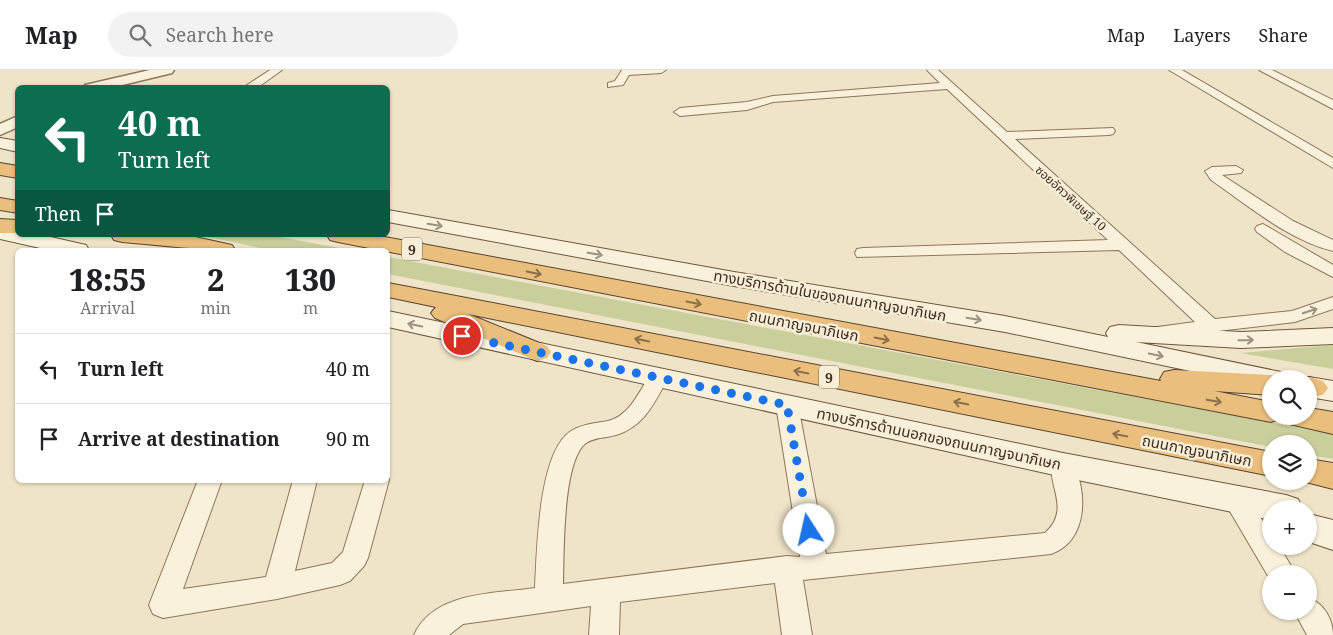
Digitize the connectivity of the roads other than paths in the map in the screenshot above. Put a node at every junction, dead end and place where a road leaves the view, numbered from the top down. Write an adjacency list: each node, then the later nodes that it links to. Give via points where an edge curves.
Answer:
1 (167, 70): 8 (street)
2 (277, 70): 10 (street)
3 (661, 70): 7 (street)
4 (932, 70): 12 (street, ซอยอัศวพิเชษฐ์ 10)
5 (1174, 70): 23 (street)
6 (1264, 70): 13 (street)
7 (626, 71): 11 (street, via 619,83)
8 (150, 72): 9 (street)
9 (101, 85)
10 (253, 85)
11 (612, 85)
12 (948, 86): 14 (street, via 773,99 747,106); 18 (street, ซอยอัศวพิเชษฐ์ 10)
13 (1333, 106)
14 (680, 112)
15 (15, 122): 16 (street)
16 (0, 130)
17 (1109, 131): 18 (street)
18 (1003, 136): 38 (street, ซอยอัศวพิเชษฐ์ 10)
19 (0, 143): 20 (main road)
20 (15, 146)
21 (0, 158): 22 (highway)
22 (15, 160)
23 (1333, 164)
24 (0, 169): 26 (highway)
25 (1236, 170): 39 (street, via 1212,171 1216,177 1288,226)
26 (15, 172)
27 (0, 204): 28 (highway)
28 (15, 206)
29 (390, 216): 48 (main road, ทางบริการด้านในของถนนกาญจนาภิเษก, one-way to 48)
30 (0, 226): 31 (highway)
31 (15, 227)
32 (1263, 229): 43 (street)
33 (0, 232): 34 (main road)
34 (15, 235)
35 (22, 237): 40 (main road)
36 (166, 237): 41 (highway)
37 (348, 237): 53 (highway, ถนนกาญจนาภิเษก / 9, one-way to 53)
38 (1122, 245): 42 (street); 49 (street, ซอยอัศวพิเชษฐ์ 10)
39 (1333, 246)
40 (69, 248)
41 (215, 248)
42 (863, 253)
43 (1333, 272)
44 (390, 290): 52 (highway)
45 (390, 290): 61 (highway, ถนนกาญจนาภิเษก / 9, one-way to 45)
46 (1333, 304): 49 (street, one-way to 46, via 1295,316)
47 (390, 319): 52 (main road, ทางบริการด้านนอกของถนนกาญจนาภิเษก, one-way to 47)
48 (1005, 324): 50 (main road); 54 (main road, ทางบริการด้านในของถนนกาญจนาภิเษก, one-way to 54)
49 (1210, 325): 50 (street)
50 (1140, 334): 51 (main road, one-way to 51, via 1241,340)
51 (1333, 336)
52 (537, 352): 55 (main road, ทางบริการด้านนอกของถนนกาญจนาภิเษก)
53 (1045, 371): 56 (highway); 58 (highway, ถนนกาญจนาภิเษก / 9, one-way to 58)
54 (1262, 377)
55 (658, 378): 57 (main road, ทางบริการด้านนอกของถนนกาญจนาภิเษก); 80 (street, via 631,418 620,426 584,435 574,441 567,455 553,508)
56 (1262, 384)
57 (787, 405): 62 (main road, ทางบริการด้านนอกของถนนกาญจนาภิเษก); 76 (street)
58 (1262, 410)
59 (1317, 420): 60 (highway)
60 (1333, 423)
61 (1262, 462)
62 (1063, 465): 68 (main road, ทางบริการด้านนอกของถนนกาญจนาภิเษก); 76 (street, via 1070,506 1068,524 1062,535 1051,543)
63 (1317, 473): 64 (highway)
64 (1333, 476)
65 (209, 483): 78 (street, via 163,605)
66 (305, 483): 78 (street)
67 (375, 483): 78 (street, via 362,540 348,566 340,573)
68 (1164, 484): 69 (main road, ทางบริการด้านนอกของถนนกาญจนาภิเษก); 70 (main road)
69 (1262, 504)
70 (1256, 513): 75 (street)
71 (1317, 515): 72 (main road)
72 (1333, 518)
73 (1317, 531): 74 (main road)
74 (1333, 536)
75 (1278, 565)
76 (815, 566): 77 (street)
77 (787, 568): 79 (street); 84 (street)
78 (276, 587)
79 (606, 590): 80 (street); 83 (street)
80 (549, 598): 82 (street, via 462,611 449,616)
81 (1314, 620): 85 (street)
82 (429, 635)
83 (604, 635)
84 (797, 635)
85 (1324, 635)

